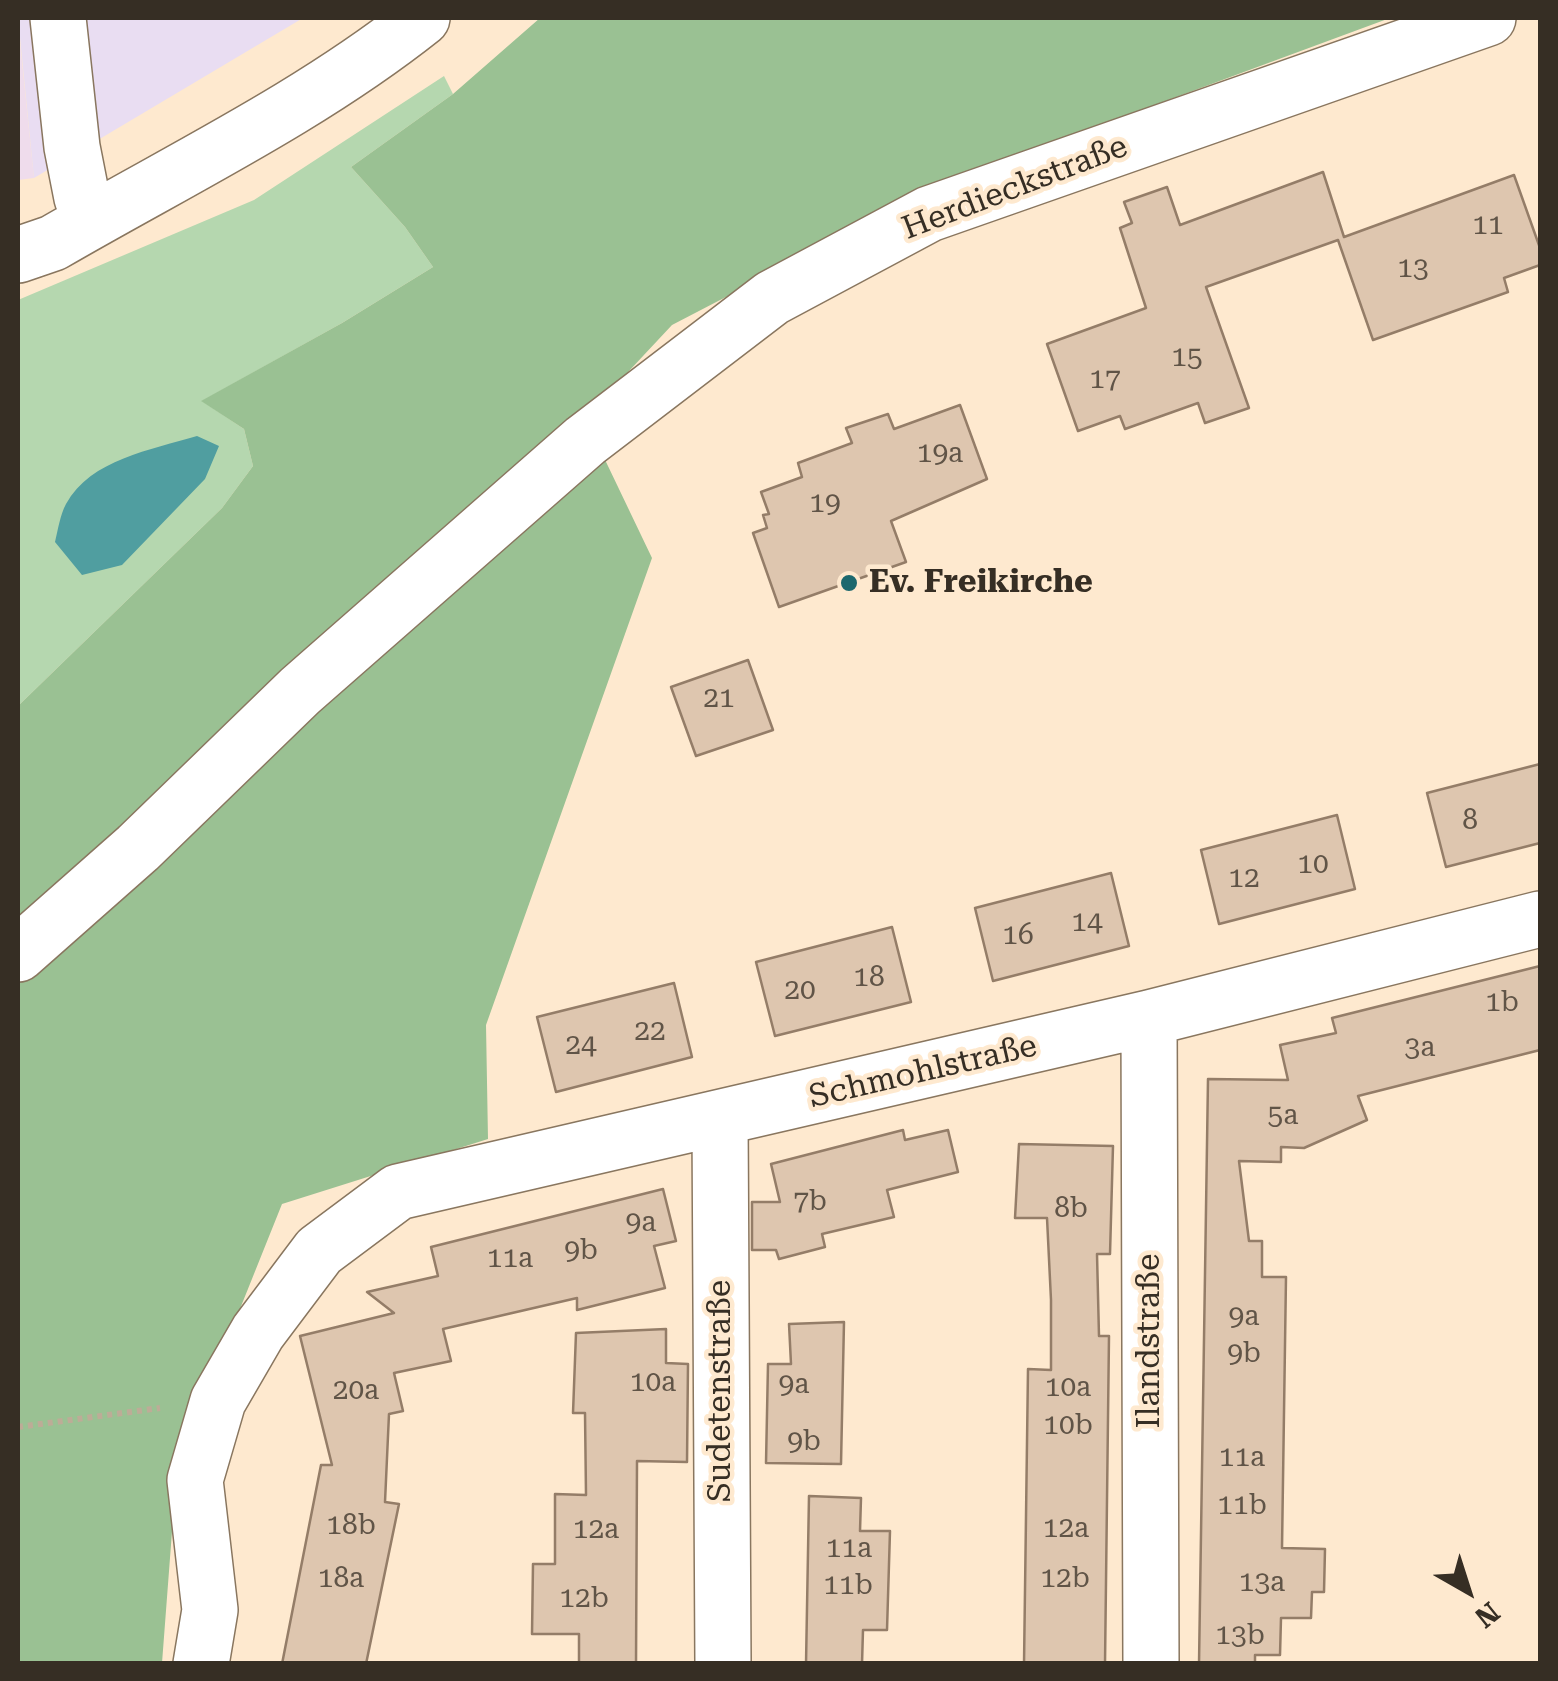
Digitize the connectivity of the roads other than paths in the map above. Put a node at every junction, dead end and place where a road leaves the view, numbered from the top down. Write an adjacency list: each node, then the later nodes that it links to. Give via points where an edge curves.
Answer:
1 (58, 18): 5 (street)
2 (422, 18): 4 (street, via 294,106)
3 (1488, 18): 9 (street, Herdieckstraße, via 929,214 772,298 585,441 300,691)
4 (190, 164): 5 (street); 7 (street)
5 (82, 198): 6 (street)
6 (18, 215)
7 (18, 255)
8 (1540, 919): 10 (street, Schmohlstraße)
9 (18, 954)
10 (1149, 1018): 11 (street, Schmohlstraße); 14 (street, Ilandstraße)
11 (720, 1120): 12 (street, Schmohlstraße, via 398,1192 319,1251 258,1332 218,1401 196,1480 210,1610); 13 (street, Sudetenstraße)
12 (201, 1664)
13 (723, 1664)
14 (1151, 1664)

